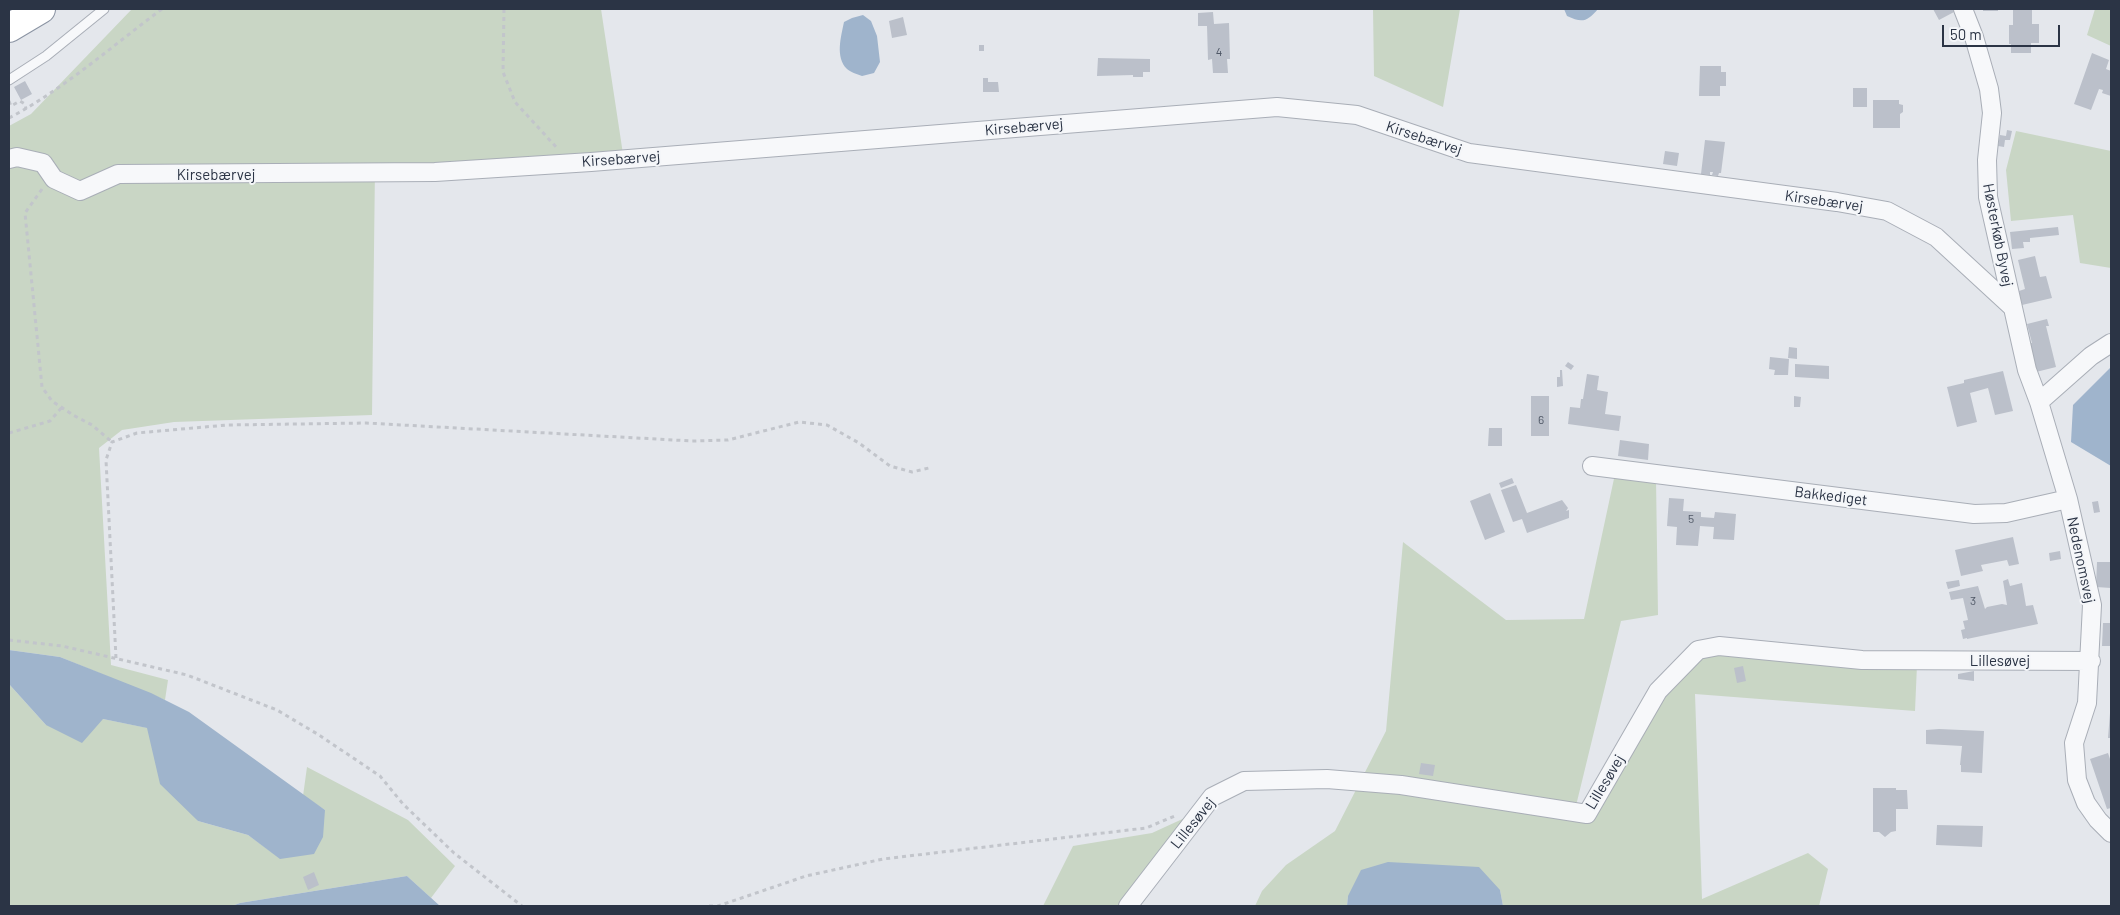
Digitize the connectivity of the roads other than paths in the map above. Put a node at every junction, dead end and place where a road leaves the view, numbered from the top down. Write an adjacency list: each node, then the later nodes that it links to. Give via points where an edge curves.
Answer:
1 (41, 9): 4 (highway)
2 (104, 9): 5 (lane, via 46,56)
3 (1963, 9): 7 (street, Høsterkøb Byvej, via 1989,89 1992,112 1986,177 1988,197)
4 (9, 28)
5 (9, 80)
6 (9, 159): 7 (street, Kirsebærvej, via 17,156 43,163 54,179 80,191 118,174 436,172 1277,107 1357,115 1469,153 1887,211 1936,237)
7 (2012, 307): 9 (street, Høsterkøb Byvej, via 2027,370)
8 (2111, 343): 9 (street, via 2091,356)
9 (2039, 402): 11 (street, Nedenomsvej)
10 (1592, 466): 11 (street, Bakkediget, via 1974,514 2006,513)
11 (2068, 499): 12 (street, Nedenomsvej, via 2092,605)
12 (2091, 661): 13 (street, Nedenomsvej, via 2087,703 2074,743 2077,780 2086,803); 14 (street, Lillesøvej, via 1862,660 1719,646 1698,650 1658,691 1587,814 1401,784 1326,779 1244,781 1212,796)
13 (2111, 833)
14 (1128, 906)

